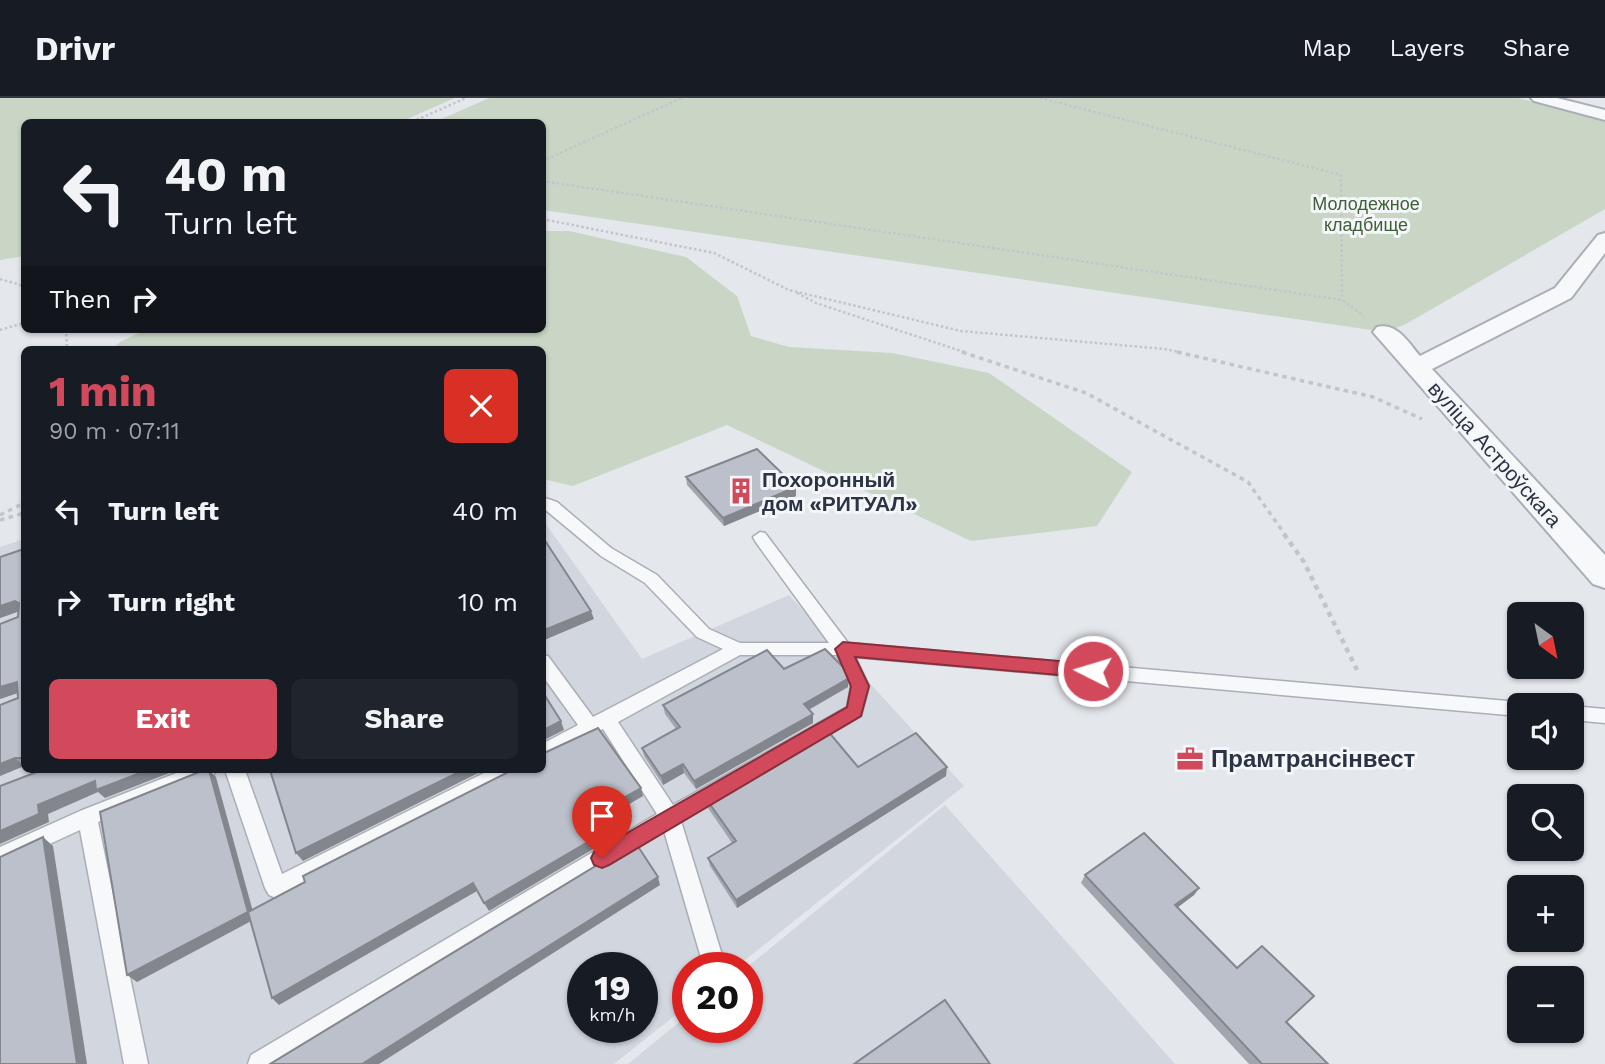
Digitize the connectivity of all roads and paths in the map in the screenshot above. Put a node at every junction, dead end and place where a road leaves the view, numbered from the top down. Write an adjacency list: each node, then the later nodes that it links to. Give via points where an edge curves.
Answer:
1 (466, 98): 6 (path)
2 (682, 98): 7 (path)
3 (1040, 98): 8 (path, via 1341,175 1342,300)
4 (1539, 98): 5 (street)
5 (1605, 115)
6 (419, 119)
7 (546, 159)
8 (546, 182)
9 (546, 220): 13 (path, via 714,253)
10 (1605, 239): 17 (street, via 1563,293)
11 (0, 279): 12 (path)
12 (21, 285)
13 (789, 289): 18 (path, via 961,331 1165,348 1373,397); 29 (path, via 816,303 1086,393 1248,482 1304,562)
14 (21, 324): 15 (path)
15 (0, 330)
16 (1385, 331): 17 (street, вуліца Астроўскага)
17 (1417, 367): 25 (street, вуліца Астроўскага)
18 (1432, 423)
19 (546, 503): 26 (lane, via 606,552 651,579 703,633)
20 (21, 504): 22 (path)
21 (21, 514): 23 (path)
22 (0, 515)
23 (0, 520)
24 (760, 537): 27 (lane)
25 (1605, 576)
26 (738, 649): 27 (lane); 33 (lane)
27 (843, 649): 29 (lane); 39 (lane, via 860,686 855,711)
28 (546, 664): 33 (lane)
29 (1369, 696): 30 (lane)
30 (1507, 708)
31 (1584, 714): 32 (lane)
32 (1605, 716)
33 (599, 724): 34 (lane); 39 (lane)
34 (546, 751)
35 (198, 773): 38 (lane)
36 (236, 773): 37 (lane, via 276,888)
37 (502, 773)
38 (87, 817): 40 (lane); 42 (lane)
39 (670, 817): 41 (lane); 43 (lane)
40 (0, 857)
41 (710, 952)
42 (136, 1064)
43 (260, 1064)

